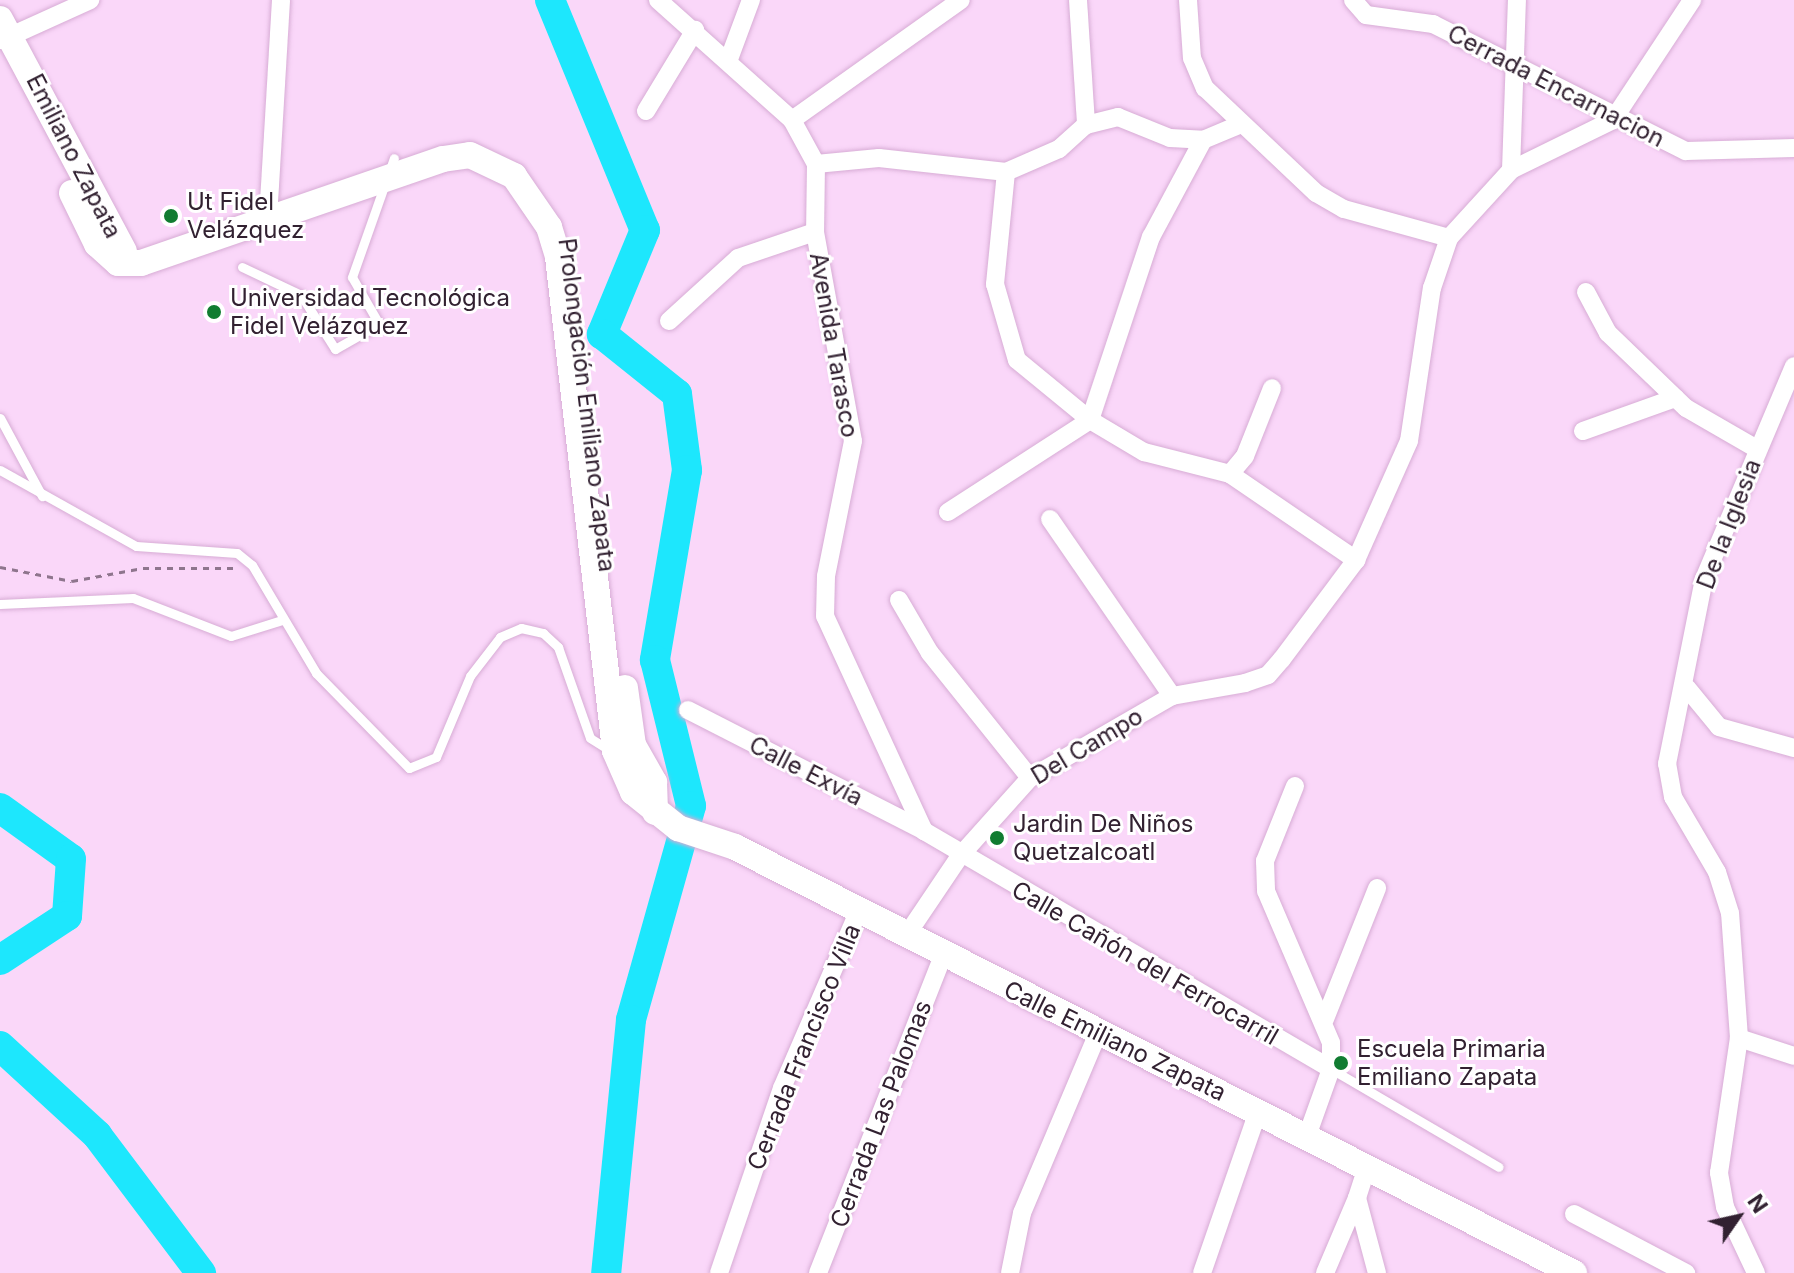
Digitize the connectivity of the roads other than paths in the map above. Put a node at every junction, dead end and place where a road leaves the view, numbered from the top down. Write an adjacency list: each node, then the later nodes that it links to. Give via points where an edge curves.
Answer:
1 (90, 0): 12 (street)
2 (281, 0): 26 (street)
3 (658, 0): 11 (street, Avenida Tarasco)
4 (751, 0): 13 (street)
5 (961, 0): 16 (street)
6 (1078, 0): 19 (street)
7 (1188, 0): 18 (street, via 1201,78)
8 (1517, 0): 14 (street)
9 (1692, 0): 17 (street)
10 (1359, 7): 14 (street, Cerrada Encarnacion, via 1433,24)
11 (695, 30): 13 (street, Avenida Tarasco); 15 (street)
12 (3, 35): 29 (main road, Emiliano Zapata)
13 (729, 59): 16 (street, Avenida Tarasco)
14 (1515, 70): 17 (street, Cerrada Encarnacion); 24 (street)
15 (646, 111)
16 (792, 120): 22 (street, Avenida Tarasco)
17 (1613, 120): 21 (street, Cerrada Encarnacion, via 1686,151); 24 (street)
18 (1241, 124): 20 (street); 28 (street, via 1325,198)
19 (1086, 125): 20 (street, via 1118,117 1170,138); 25 (street, via 1059,149)
20 (1203, 140): 37 (street, via 1151,237)
21 (1794, 148)
22 (816, 164): 25 (street, via 879,158); 27 (street, Avenida Tarasco)
23 (390, 167): 26 (main road, Prolongación Emiliano Zapata); 30 (lane, via 352,277 379,324 335,349 301,295); 53 (main road, Prolongación Emiliano Zapata, via 471,141 498,149 523,165 563,221)
24 (1511, 170): 28 (street)
25 (1006, 172): 37 (street, via 995,284 1017,360)
26 (268, 212): 29 (main road, Prolongación Emiliano Zapata)
27 (815, 232): 32 (street, via 738,258); 56 (street, Avenida Tarasco, via 853,441 825,616)
28 (1449, 238): 45 (street, Del Campo, via 1432,288 1409,441)
29 (121, 257)
30 (242, 267)
31 (1586, 292): 35 (street, via 1608,333)
32 (669, 321)
33 (1794, 366): 39 (street, De la Iglesia)
34 (1272, 388): 41 (street, via 1245,456)
35 (1675, 398): 38 (street); 39 (street, via 1719,432)
36 (0, 418): 42 (lane)
37 (1090, 420): 41 (street, via 1144,452); 43 (street)
38 (1583, 431)
39 (1757, 449): 49 (street, De la Iglesia, via 1704,579)
40 (0, 470): 42 (lane)
41 (1230, 474): 45 (street)
42 (44, 499): 48 (lane, via 136,546 237,553 252,565)
43 (948, 512)
44 (1050, 519): 50 (street)
45 (1356, 560): 50 (street, Del Campo, via 1268,675)
46 (899, 600): 54 (street, via 930,653)
47 (0, 604): 48 (lane, via 133,598 231,636)
48 (282, 620): 53 (lane, via 335,696 409,768 436,757 470,676 500,637 521,628 543,633 558,647 590,738)
49 (1687, 688): 52 (street, via 1719,727); 64 (street, De la Iglesia, via 1667,764 1673,797 1717,872 1730,913)
50 (1172, 696): 54 (street, Del Campo)
51 (688, 710): 56 (street, Calle Exvía)
52 (1793, 745)
53 (624, 748): 59 (main road, Calle Emiliano Zapata, via 654,782 655,812 678,828 711,837)
54 (1030, 778): 57 (street, Del Campo)
55 (1295, 786): 62 (street, via 1265,861 1266,891)
56 (924, 831): 57 (street)
57 (960, 856): 60 (street, Del Campo); 66 (street, Calle Cañón del Ferrocarril)
58 (1377, 888): 62 (street)
59 (858, 912): 60 (main road, Calle Emiliano Zapata); 73 (street, Cerrada Francisco Villa, via 782,1088)
60 (906, 936): 61 (main road, Calle Emiliano Zapata)
61 (943, 955): 63 (main road, Calle Emiliano Zapata); 74 (street, Cerrada Las Palomas)
62 (1325, 1019): 66 (street)
63 (1098, 1033): 67 (main road, Calle Emiliano Zapata); 75 (street, via 1022,1213)
64 (1739, 1038): 65 (street); 81 (street, De la Iglesia, via 1719,1173 1725,1207)
65 (1794, 1056)
66 (1331, 1069): 68 (street); 70 (lane)
67 (1258, 1111): 68 (main road, Calle Emiliano Zapata); 76 (street)
68 (1307, 1136): 69 (main road, Calle Emiliano Zapata)
69 (1367, 1167): 71 (street); 79 (main road, Calle Emiliano Zapata)
70 (1499, 1167)
71 (1357, 1198): 77 (street); 78 (street)
72 (1574, 1214): 80 (street)
73 (719, 1273)
74 (818, 1273)
75 (1010, 1273)
76 (1202, 1273)
77 (1325, 1273)
78 (1377, 1273)
79 (1574, 1273)
80 (1686, 1273)
81 (1756, 1273)

